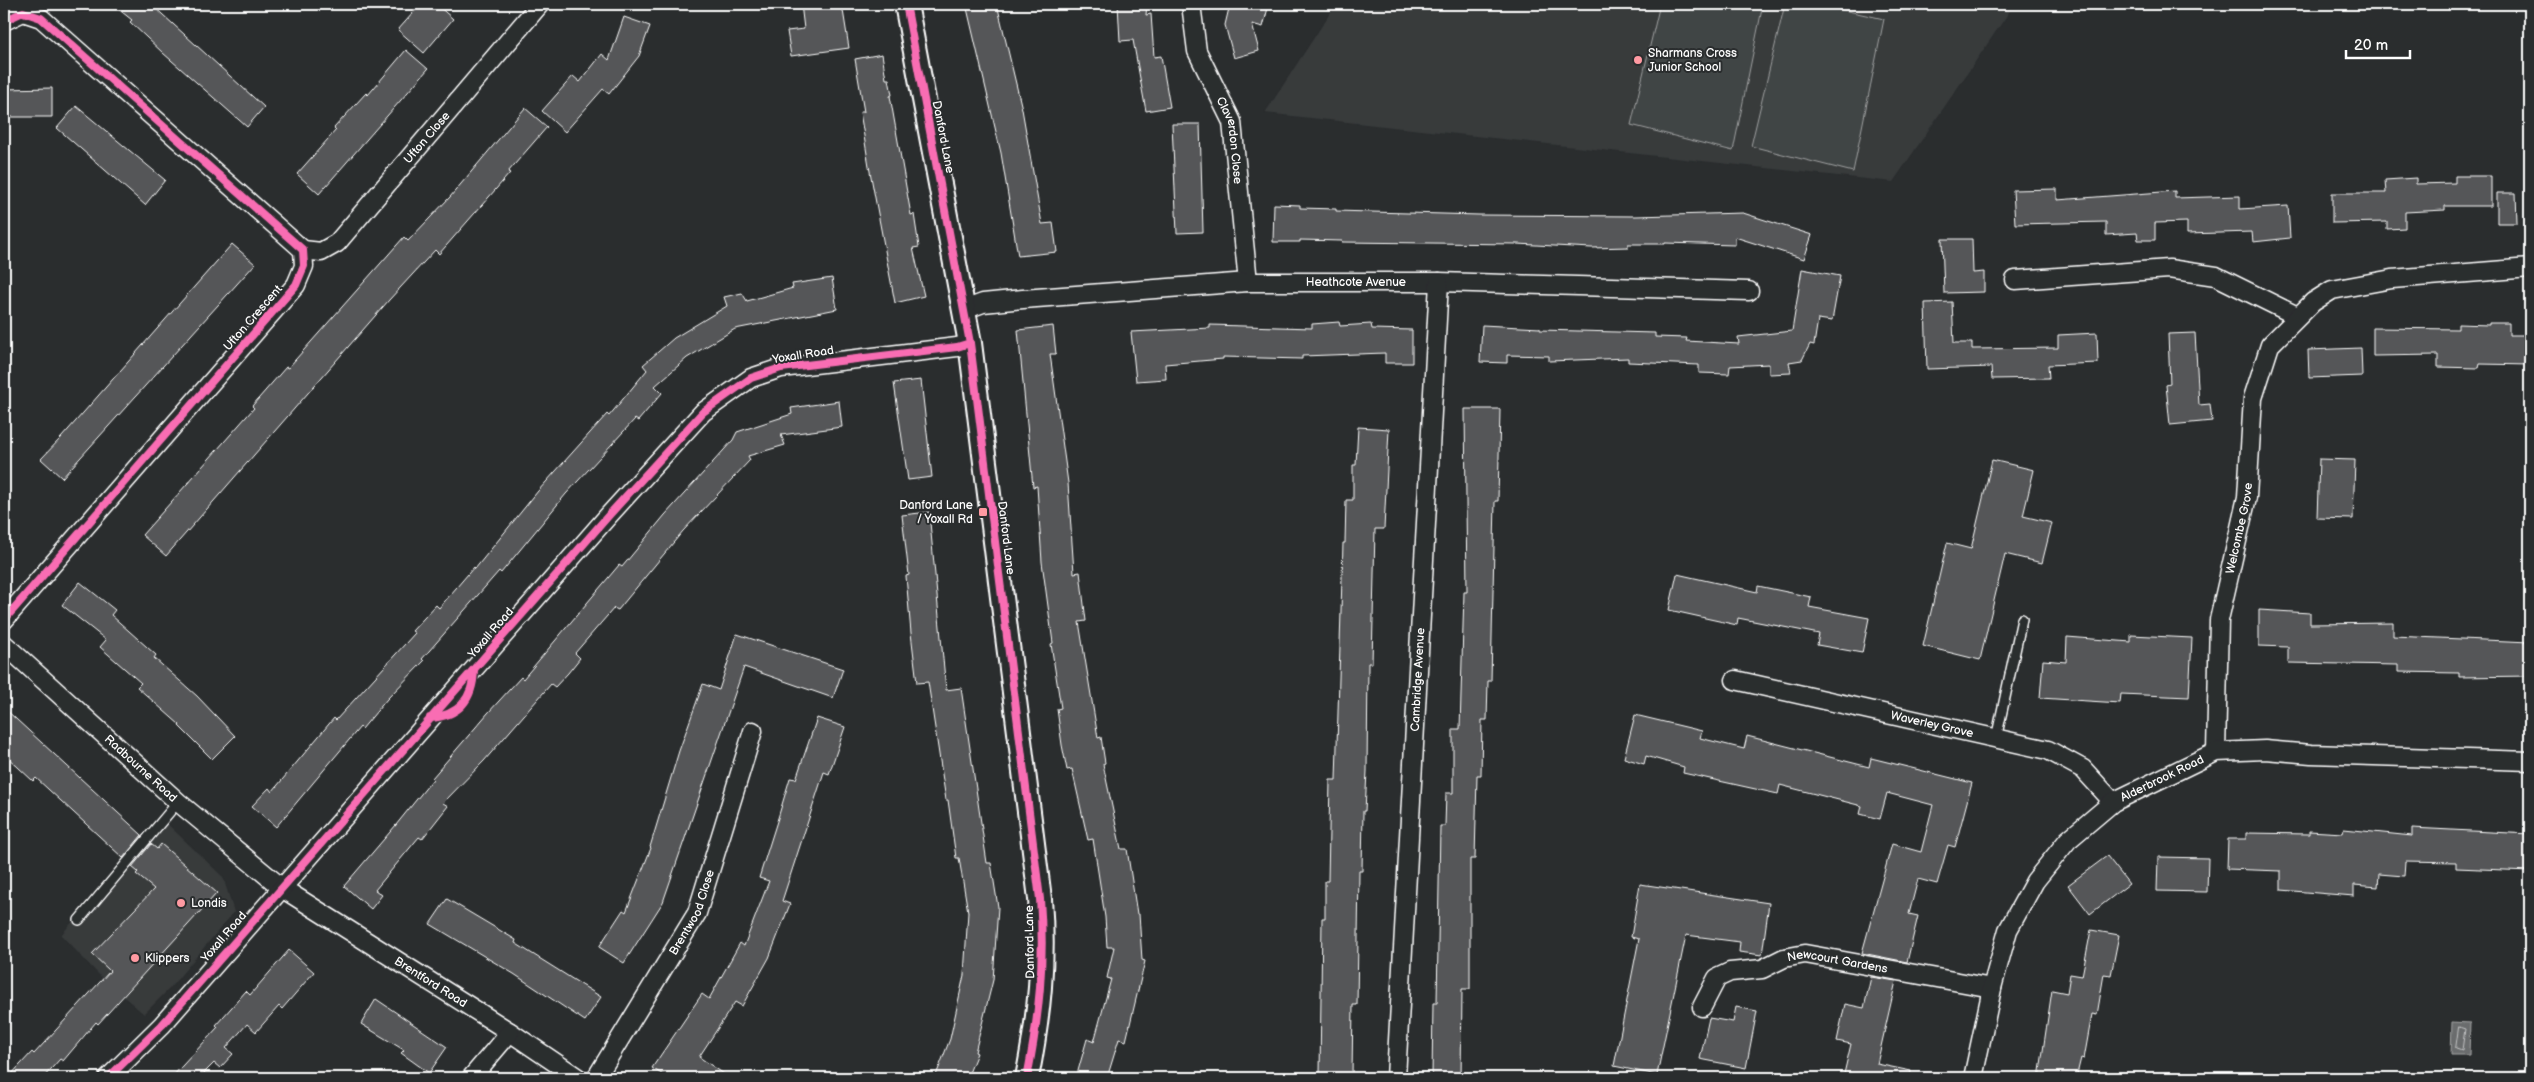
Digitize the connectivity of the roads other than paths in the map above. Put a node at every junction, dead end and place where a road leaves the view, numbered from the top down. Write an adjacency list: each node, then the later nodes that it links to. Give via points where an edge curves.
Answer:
1 (540, 4): 5 (street, Ufton Close, via 337,242 321,252)
2 (906, 4): 11 (street, Danford Lane)
3 (1191, 4): 8 (street, Claverdon Close, via 1196,51 1232,122)
4 (4, 20): 5 (street, via 22,12 41,18)
5 (303, 250): 15 (street, Ufton Crescent, via 304,266 296,285)
6 (2530, 268): 12 (street, Welcombe Grove, via 2392,279 2332,290)
7 (2014, 280): 12 (street, via 2169,269 2216,276)
8 (1248, 282): 9 (street, Heathcote Avenue); 11 (street, Heathcote Avenue, via 1023,299)
9 (1439, 282): 10 (street, Heathcote Avenue); 34 (street, Cambridge Avenue)
10 (1749, 291)
11 (964, 310): 13 (street, Danford Lane)
12 (2297, 316): 20 (street, Welcombe Grove, via 2270,345 2253,398 2247,497 2219,620)
13 (970, 343): 24 (street, Yoxall Road, via 781,368 751,378 703,412 608,515); 33 (street, Danford Lane, via 1040,899 1042,978)
14 (2022, 619): 19 (lane)
15 (4, 620)
16 (4, 644): 22 (street, Radbourne Road)
17 (1735, 680): 19 (street, Waverley Grove)
18 (753, 731): 32 (street, Brentwood Close, via 697,913)
19 (1996, 739): 23 (street, Waverley Grove, via 2048,750 2082,769)
20 (2216, 752): 21 (street, Alderbrook Road, via 2265,750); 23 (street, Alderbrook Road)
21 (2530, 761)
22 (178, 802): 24 (street, Radbourne Road); 25 (lane)
23 (2113, 802): 26 (street, Alderbrook Road, via 2068,840 2035,881 2008,930)
24 (282, 888): 28 (street, Brentford Road); 29 (street, Yoxall Road, via 162,1025)
25 (79, 920)
26 (1992, 988): 27 (street, Newcourt Gardens, via 1805,954 1784,958 1762,969 1730,972 1717,978); 35 (street, Alderbrook Road)
27 (1702, 1007)
28 (510, 1032): 30 (street); 31 (street, Brentford Road)
29 (108, 1078)
30 (471, 1078)
31 (578, 1078)
32 (596, 1078)
33 (1027, 1078)
34 (1396, 1078)
35 (1973, 1078)

